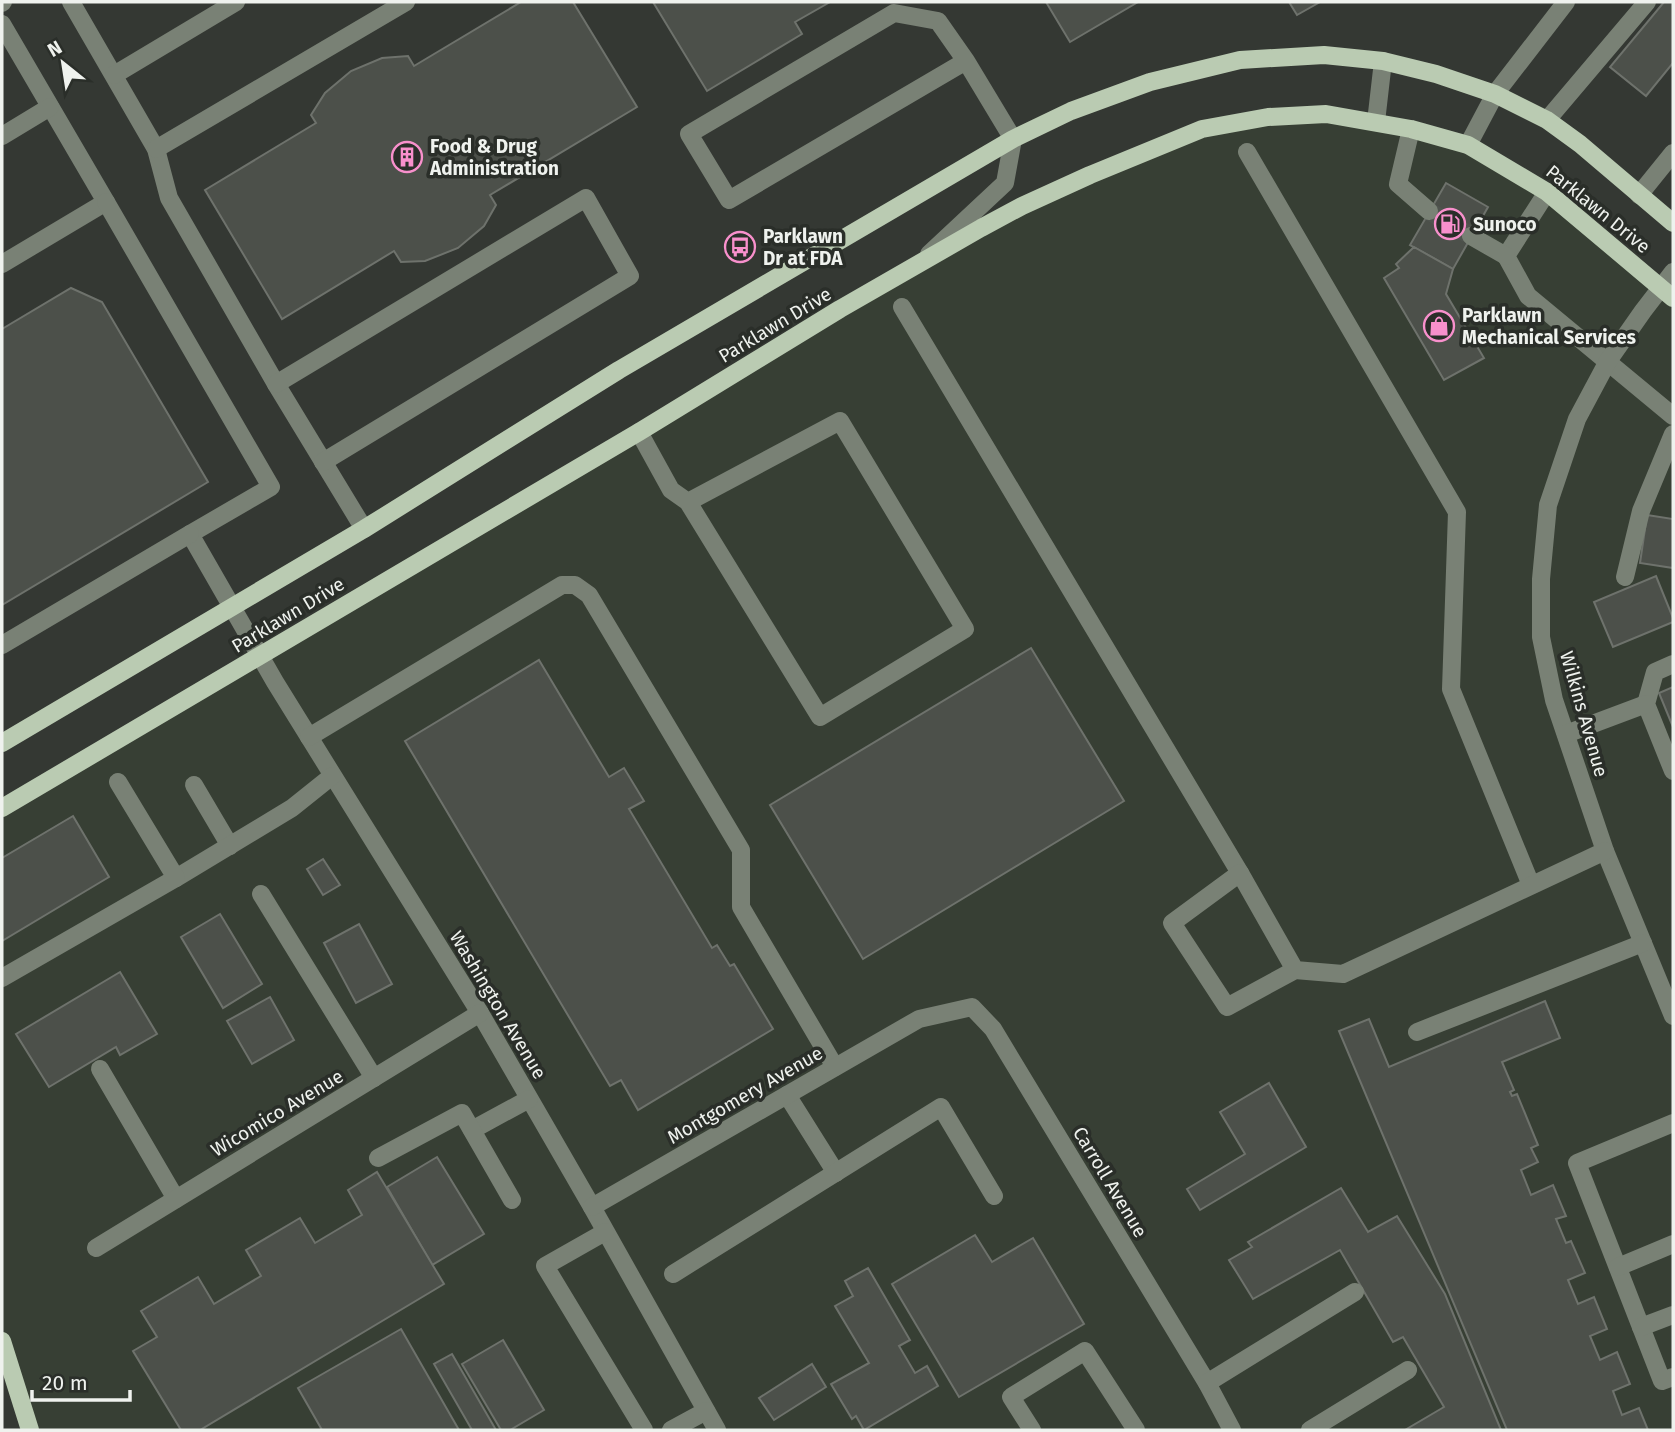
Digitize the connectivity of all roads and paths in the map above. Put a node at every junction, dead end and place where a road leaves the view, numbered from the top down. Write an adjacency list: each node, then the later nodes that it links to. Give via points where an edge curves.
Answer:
1 (71, 2): 9 (street)
2 (236, 2): 9 (street)
3 (405, 2): 18 (street)
4 (1566, 2): 10 (street)
5 (1647, 2): 12 (street)
6 (2, 24): 11 (street)
7 (966, 61): 7 (street, via 939,21 894,13 689,134 729,200); 16 (street)
8 (1383, 61): 10 (main road, Parklawn Drive); 13 (street); 16 (main road, Parklawn Drive, via 1324,55 1240,60 1150,82 1071,111)
9 (114, 75): 18 (street)
10 (1495, 94): 12 (main road, Parklawn Drive); 17 (street)
11 (50, 107): 15 (street); 23 (street)
12 (1546, 120): 22 (main road, Parklawn Drive)
13 (1376, 122): 14 (main road, Parklawn Drive); 29 (main road, Parklawn Drive, via 1326,114 1268,117 1202,129 1022,206)
14 (1411, 129): 17 (main road, Parklawn Drive); 24 (street, via 1398,184)
15 (2, 136)
16 (1013, 139): 29 (street, via 1004,183); 40 (main road, Parklawn Drive, via 619,370)
17 (1468, 145): 21 (main road, Parklawn Drive)
18 (156, 149): 34 (street, via 169,198)
19 (1247, 152): 60 (street, via 1457,512 1451,689)
20 (1673, 153): 22 (street)
21 (1547, 192): 27 (street); 31 (main road, Parklawn Drive)
22 (1639, 195): 25 (main road, Parklawn Drive)
23 (106, 202): 28 (street); 41 (street, via 271,486)
24 (1429, 211)
25 (1673, 223)
26 (1471, 236): 27 (street)
27 (1506, 256): 33 (street, via 1528,296)
28 (2, 264)
29 (916, 265): 36 (main road, Parklawn Drive)
30 (1673, 272): 31 (street, Wilkins Avenue)
31 (1667, 293): 33 (street, Wilkins Avenue)
32 (902, 307): 58 (street)
33 (1608, 361): 35 (street); 48 (street, Wilkins Avenue, via 1577,419 1548,505 1541,637)
34 (276, 384): 38 (street); 38 (street, via 586,198 630,276)
35 (1673, 415)
36 (639, 432): 39 (street, via 671,489); 45 (main road, Parklawn Drive)
37 (1673, 434): 42 (street, via 1640,511)
38 (323, 462): 40 (street)
39 (688, 502): 39 (street, via 820,717 965,629 839,421)
40 (364, 529): 43 (main road, Parklawn Drive)
41 (190, 534): 43 (street, Washington Avenue); 44 (street)
42 (1625, 577)
43 (232, 607): 45 (street, Washington Avenue); 50 (main road, Parklawn Drive)
44 (2, 645)
45 (260, 656): 49 (street, Washington Avenue); 55 (main road, Parklawn Drive)
46 (1673, 664): 47 (street, via 1655,672)
47 (1646, 704): 48 (street); 51 (street)
48 (1566, 734): 57 (street, Wilkins Avenue)
49 (309, 737): 52 (street, Washington Avenue); 69 (street, via 562,585 575,585 589,595 741,850 741,908)
50 (2, 743)
51 (1673, 771)
52 (332, 776): 56 (street, via 292,808); 65 (street, Washington Avenue)
53 (118, 782): 59 (street)
54 (194, 785): 56 (street)
55 (2, 808)
56 (230, 846): 59 (street)
57 (1605, 851): 60 (street); 62 (street, Wilkins Avenue)
58 (1240, 873): 63 (street); 63 (street, via 1172,923 1227,1007)
59 (176, 878): 64 (street)
60 (1531, 885): 63 (street, via 1343,974)
61 (261, 894): 71 (street)
62 (1643, 943): 66 (street, Wilkins Avenue); 68 (street)
63 (1296, 970)
64 (2, 978)
65 (480, 1013): 71 (street, Wicomico Avenue); 73 (street, Washington Avenue)
66 (1673, 1016)
67 (919, 1019): 69 (street, Montgomery Avenue); 93 (street, Carroll Avenue, via 972,1007 993,1029)
68 (1417, 1032)
69 (835, 1067): 72 (street, Montgomery Avenue)
70 (100, 1069): 79 (street)
71 (374, 1078): 79 (street, Wicomico Avenue)
72 (787, 1095): 77 (street); 81 (street, Montgomery Avenue)
73 (529, 1099): 75 (street); 81 (street, Washington Avenue)
74 (1673, 1123): 85 (street, via 1577,1163)
75 (472, 1130): 76 (street, via 462,1113); 80 (street)
76 (377, 1158)
77 (836, 1172): 78 (street, via 941,1107); 86 (street)
78 (994, 1196)
79 (176, 1199): 84 (street, Wicomico Avenue)
80 (512, 1200)
81 (592, 1207): 82 (street, Washington Avenue)
82 (606, 1232): 94 (street, Washington Avenue); 96 (street, via 545,1266)
83 (1673, 1244): 85 (street)
84 (96, 1248)
85 (1618, 1267): 89 (street)
86 (673, 1274)
87 (1355, 1292): 93 (street)
88 (1673, 1315): 89 (street)
89 (1641, 1326): 92 (street, via 1662,1381)
90 (2, 1341): 95 (main road)
91 (1408, 1370): 102 (street)
92 (1673, 1377)
93 (1207, 1383): 101 (street, Carroll Avenue)
94 (706, 1411): 97 (street); 98 (street, Washington Avenue)
95 (30, 1430)
96 (644, 1430)
97 (671, 1430)
98 (717, 1430)
99 (1032, 1430): 100 (street, via 1011,1397 1085,1351)
100 (1136, 1430)
101 (1232, 1430)
102 (1310, 1430)

